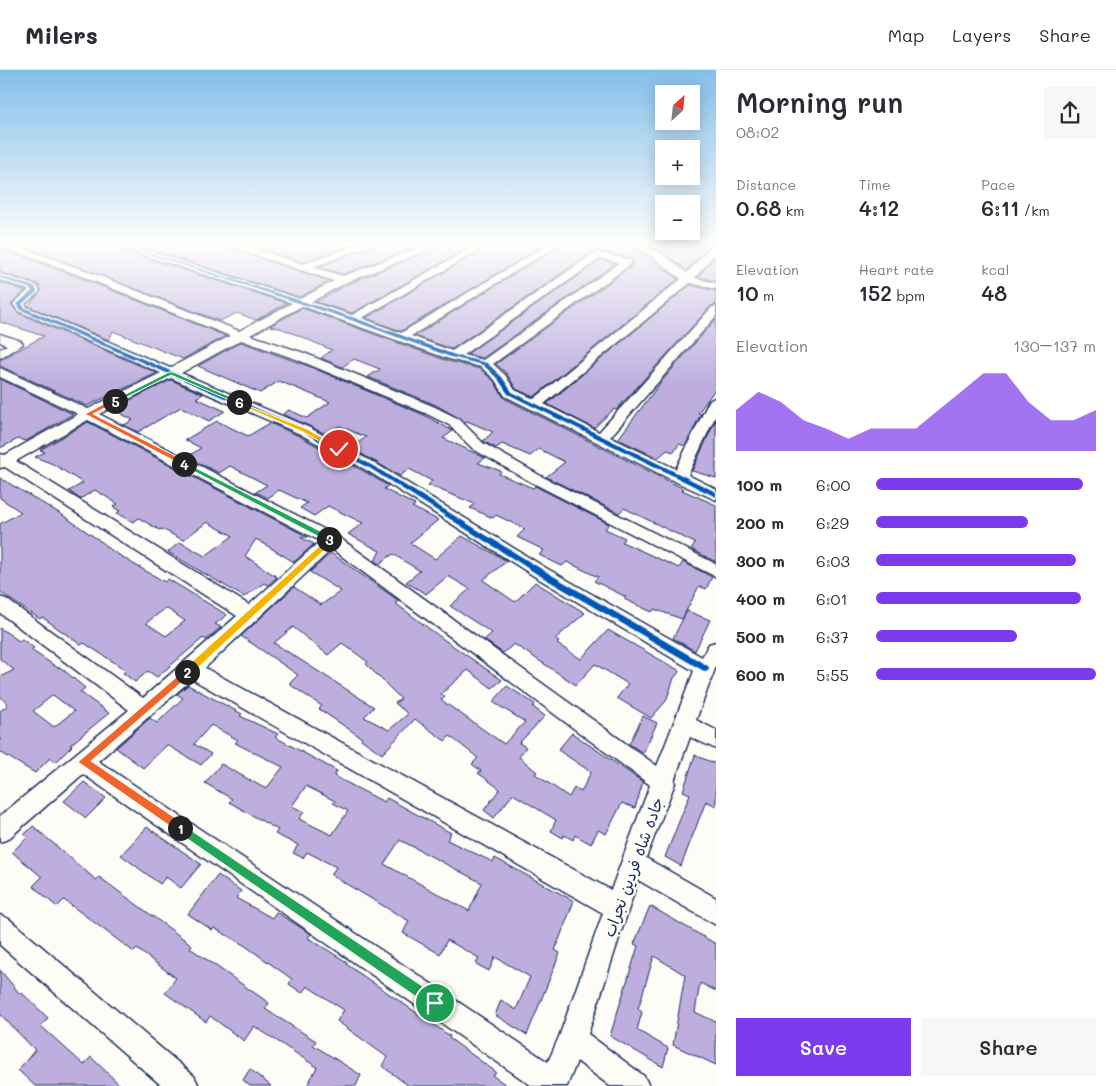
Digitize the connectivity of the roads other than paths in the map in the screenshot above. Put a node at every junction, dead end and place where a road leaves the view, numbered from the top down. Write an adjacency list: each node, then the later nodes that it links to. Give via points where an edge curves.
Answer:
1 (35, 291): 20 (street, via 19,304 23,310)
2 (129, 291): 13 (street)
3 (263, 291): 10 (street)
4 (323, 291): 10 (street)
5 (402, 291): 12 (street)
6 (477, 291): 14 (street)
7 (546, 291): 17 (street)
8 (586, 291): 18 (street)
9 (673, 291): 22 (street)
10 (301, 304): 12 (street); 13 (street)
11 (716, 310): 24 (street)
12 (353, 319): 14 (street)
13 (240, 336): 20 (street); 29 (street, via 300,356 430,410 454,422 478,446 536,479)
14 (402, 337): 17 (street)
15 (0, 338): 16 (street, via 17,344)
16 (0, 354)
17 (453, 356): 18 (street)
18 (484, 364): 22 (street, via 500,378 510,393)
19 (0, 372): 23 (street)
20 (171, 373): 23 (street); 32 (street, via 305,430 540,572)
21 (716, 401): 26 (street)
22 (535, 404): 24 (street)
23 (88, 414): 25 (street); 28 (street)
24 (602, 437): 26 (street)
25 (2, 461): 31 (street)
26 (679, 478): 27 (street)
27 (716, 495)
28 (332, 540): 31 (street); 38 (street)
29 (716, 571)
30 (0, 604): 34 (street)
31 (250, 615): 33 (street)
32 (711, 658): 35 (street, جاده شاه فردین نجراب)
33 (191, 669): 34 (street); 41 (street)
34 (143, 708): 37 (street)
35 (685, 725): 36 (street); 38 (street, جاده شاه فردین نجراب)
36 (716, 740)
37 (84, 762): 39 (street); 45 (street)
38 (664, 783): 40 (street, جاده شاه فردین نجراب)
39 (1, 828)
40 (632, 863): 41 (street, جاده شاه فردین نجراب); 42 (street)
41 (617, 908): 44 (street, جاده شاه فردین نجراب)
42 (716, 912)
43 (0, 928): 46 (street)
44 (572, 1040): 45 (street, جاده شاه فردین نجراب); 47 (street)
45 (552, 1085)
46 (184, 1086)
47 (634, 1086)

